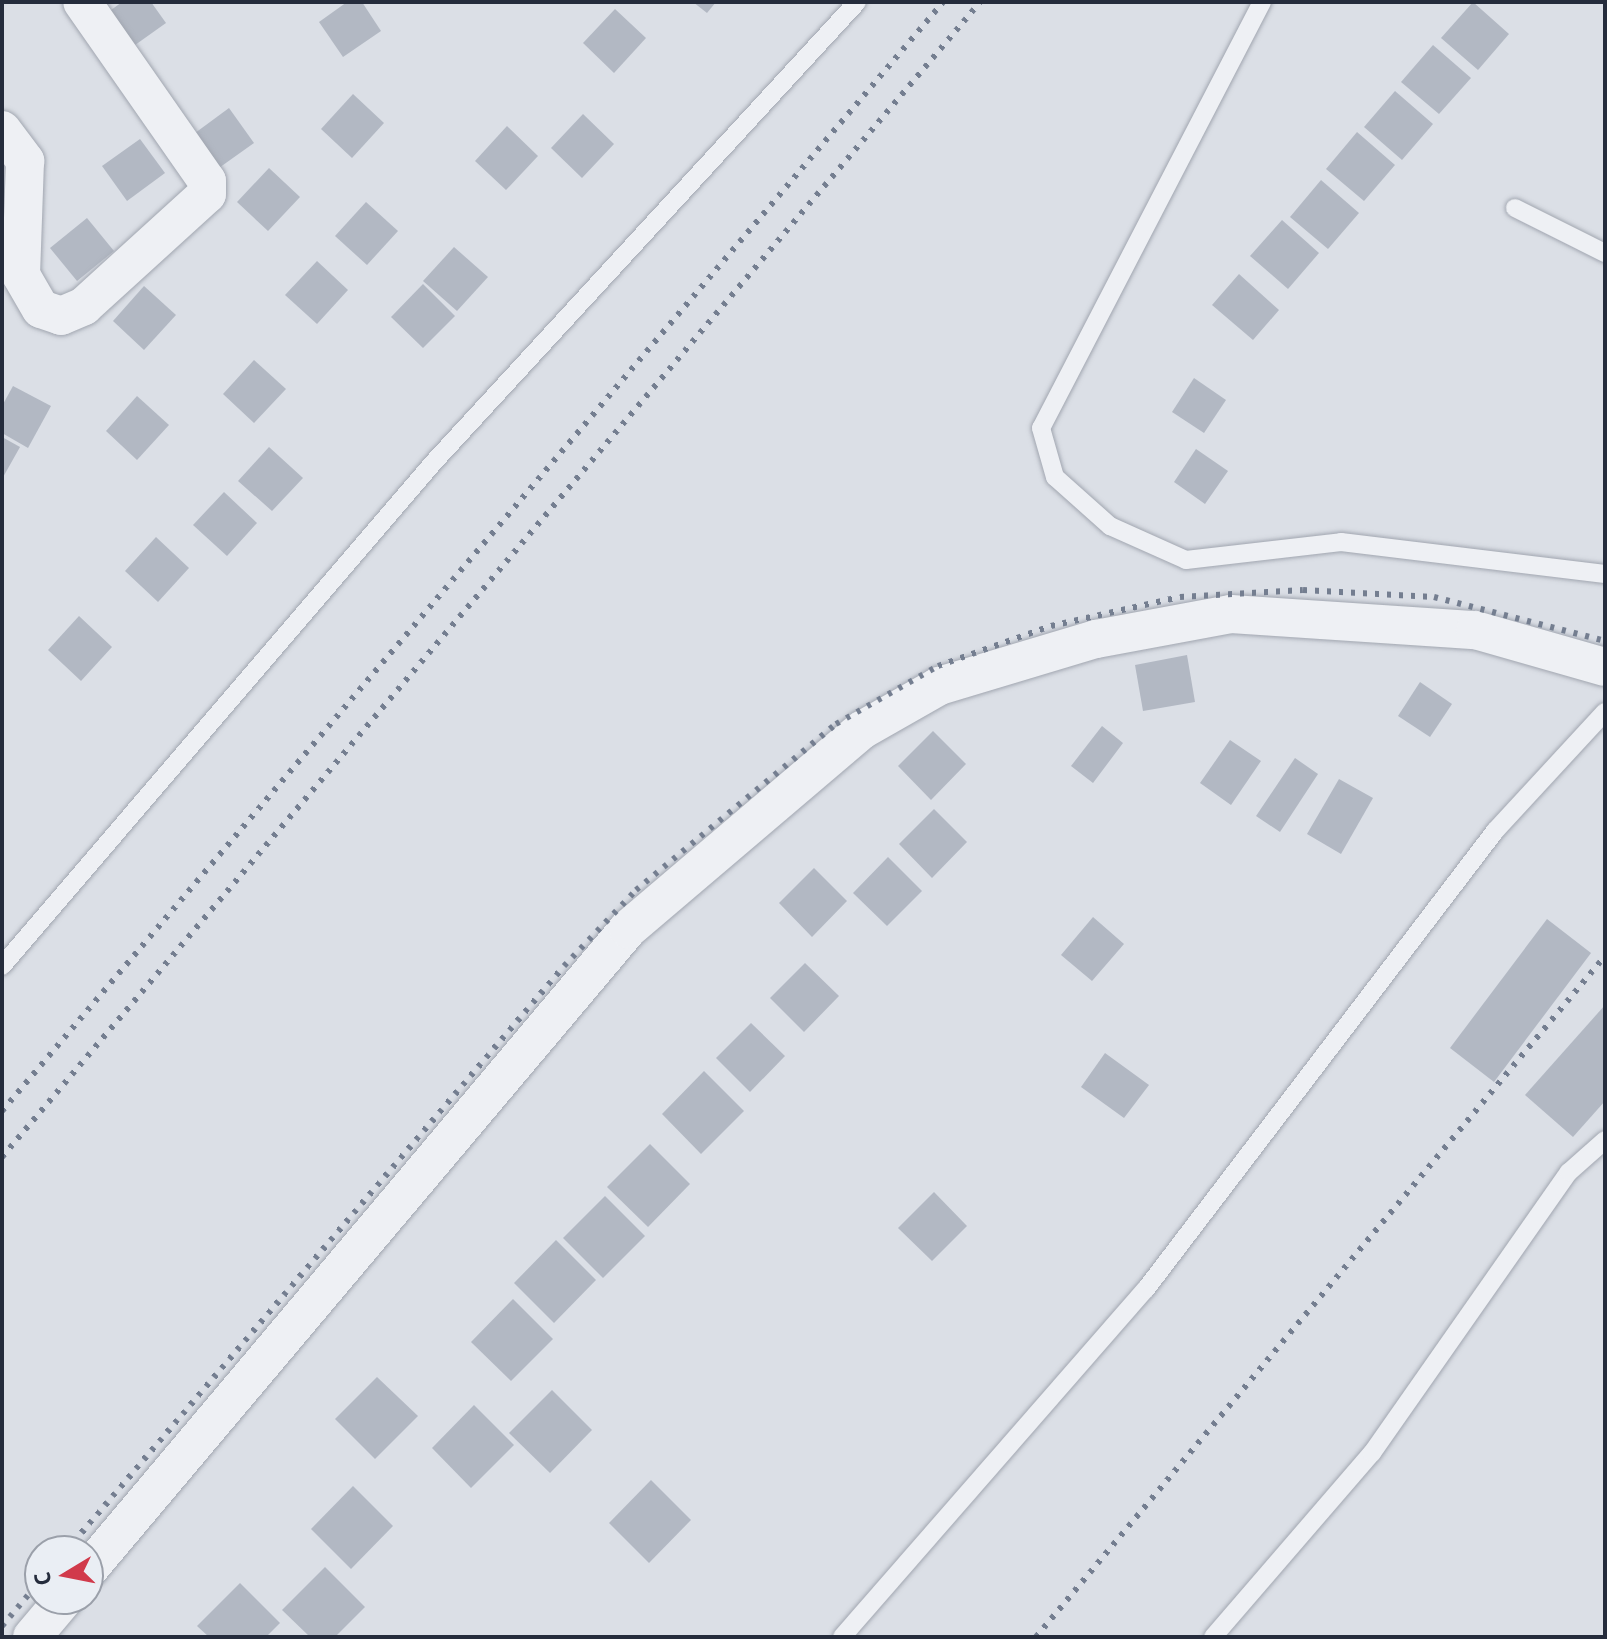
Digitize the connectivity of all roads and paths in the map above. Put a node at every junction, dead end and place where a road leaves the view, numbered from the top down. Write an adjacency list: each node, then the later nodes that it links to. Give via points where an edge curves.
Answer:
1 (82, 2): 4 (street, via 207,181 207,194 84,306 61,316 41,309 21,275 25,161)
2 (857, 2): 10 (lane, via 433,463)
3 (1262, 2): 7 (lane, via 1041,428 1055,477 1110,526 1186,560 1341,542)
4 (2, 130)
5 (1515, 208): 6 (lane)
6 (1605, 253)
7 (1605, 574)
8 (1605, 667): 12 (street, via 1475,630 1231,614 1096,639 939,686 862,730 628,929)
9 (1605, 712): 15 (lane, via 1495,831 1146,1289)
10 (2, 966)
11 (1605, 1140): 16 (lane, via 1569,1172 1372,1453)
12 (104, 1551)
13 (51, 1615): 14 (street)
14 (32, 1637)
15 (842, 1637)
16 (1213, 1637)

